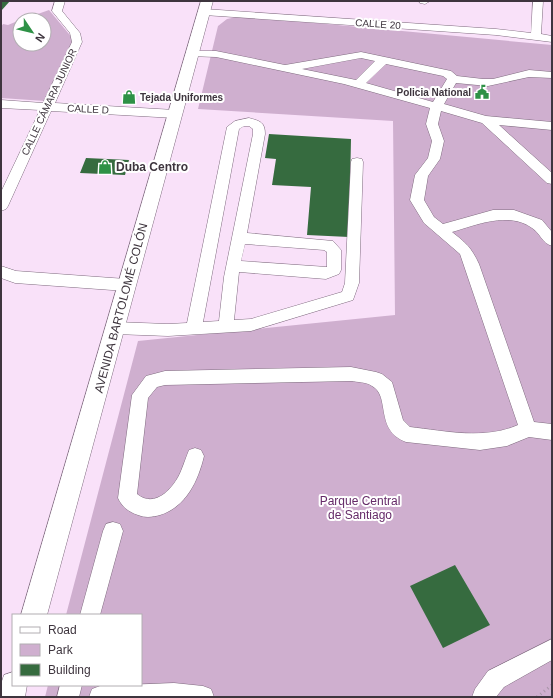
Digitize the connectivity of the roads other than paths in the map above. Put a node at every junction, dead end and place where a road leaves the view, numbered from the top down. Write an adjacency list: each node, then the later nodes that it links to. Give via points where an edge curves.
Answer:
1 (60, 1): 13 (street, CALLE CÁMARA JUNIOR, via 57,11 75,33 77,42)
2 (538, 1): 4 (street)
3 (206, 6): 4 (street, CALLE 20); 6 (main road, AVENIDA BARTOLOMÉ COLÓN)
4 (536, 36): 5 (street, CALLE 20)
5 (552, 39)
6 (192, 54): 8 (street, via 216,54); 15 (main road, AVENIDA BARTOLOMÉ COLÓN)
7 (384, 59): 8 (street, via 355,55); 10 (street, via 447,73); 11 (street)
8 (286, 68): 11 (street)
9 (552, 74): 10 (street, via 522,74 494,82)
10 (453, 79): 14 (street)
11 (358, 85): 14 (street)
12 (1, 104): 13 (street, CALLE D)
13 (47, 106): 15 (street, CALLE D); 20 (street, CALLE CÁMARA JUNIOR)
14 (436, 106): 16 (street); 21 (street, via 432,124 438,141 434,159 422,175 417,200 429,220)
15 (175, 114): 26 (main road, AVENIDA BARTOLOMÉ COLÓN)
16 (486, 120): 17 (street); 19 (street)
17 (552, 126)
18 (357, 162): 27 (street, via 352,283 348,296 251,325)
19 (552, 180)
20 (1, 206)
21 (440, 230): 23 (street, via 493,215 514,215 537,224); 30 (street, via 466,251 472,264)
22 (239, 238): 24 (street); 24 (street, via 328,245 334,250 334,270 326,273); 29 (street, via 259,134 258,127 245,122 233,127)
23 (552, 241)
24 (233, 266): 27 (street)
25 (1, 272): 26 (street, via 16,278)
26 (126, 285): 28 (main road, AVENIDA BARTOLOMÉ COLÓN)
27 (226, 326): 29 (street)
28 (115, 328): 29 (street); 34 (main road, AVENIDA BARTOLOMÉ COLÓN)
29 (194, 328)
30 (528, 429): 31 (street); 32 (street, via 507,438 480,442 406,434 395,424 386,387 376,379 351,374 165,378 152,381 140,395 127,498 141,508 155,508 170,502 185,484)
31 (552, 432)
32 (195, 456)
33 (113, 531): 35 (street)
34 (34, 614)
35 (90, 614)
36 (552, 649): 43 (street, via 496,679)
37 (14, 686): 39 (main road)
38 (71, 686): 40 (street)
39 (11, 697)
40 (68, 697)
41 (100, 697): 42 (street, via 174,694)
42 (203, 697)
43 (483, 697)

